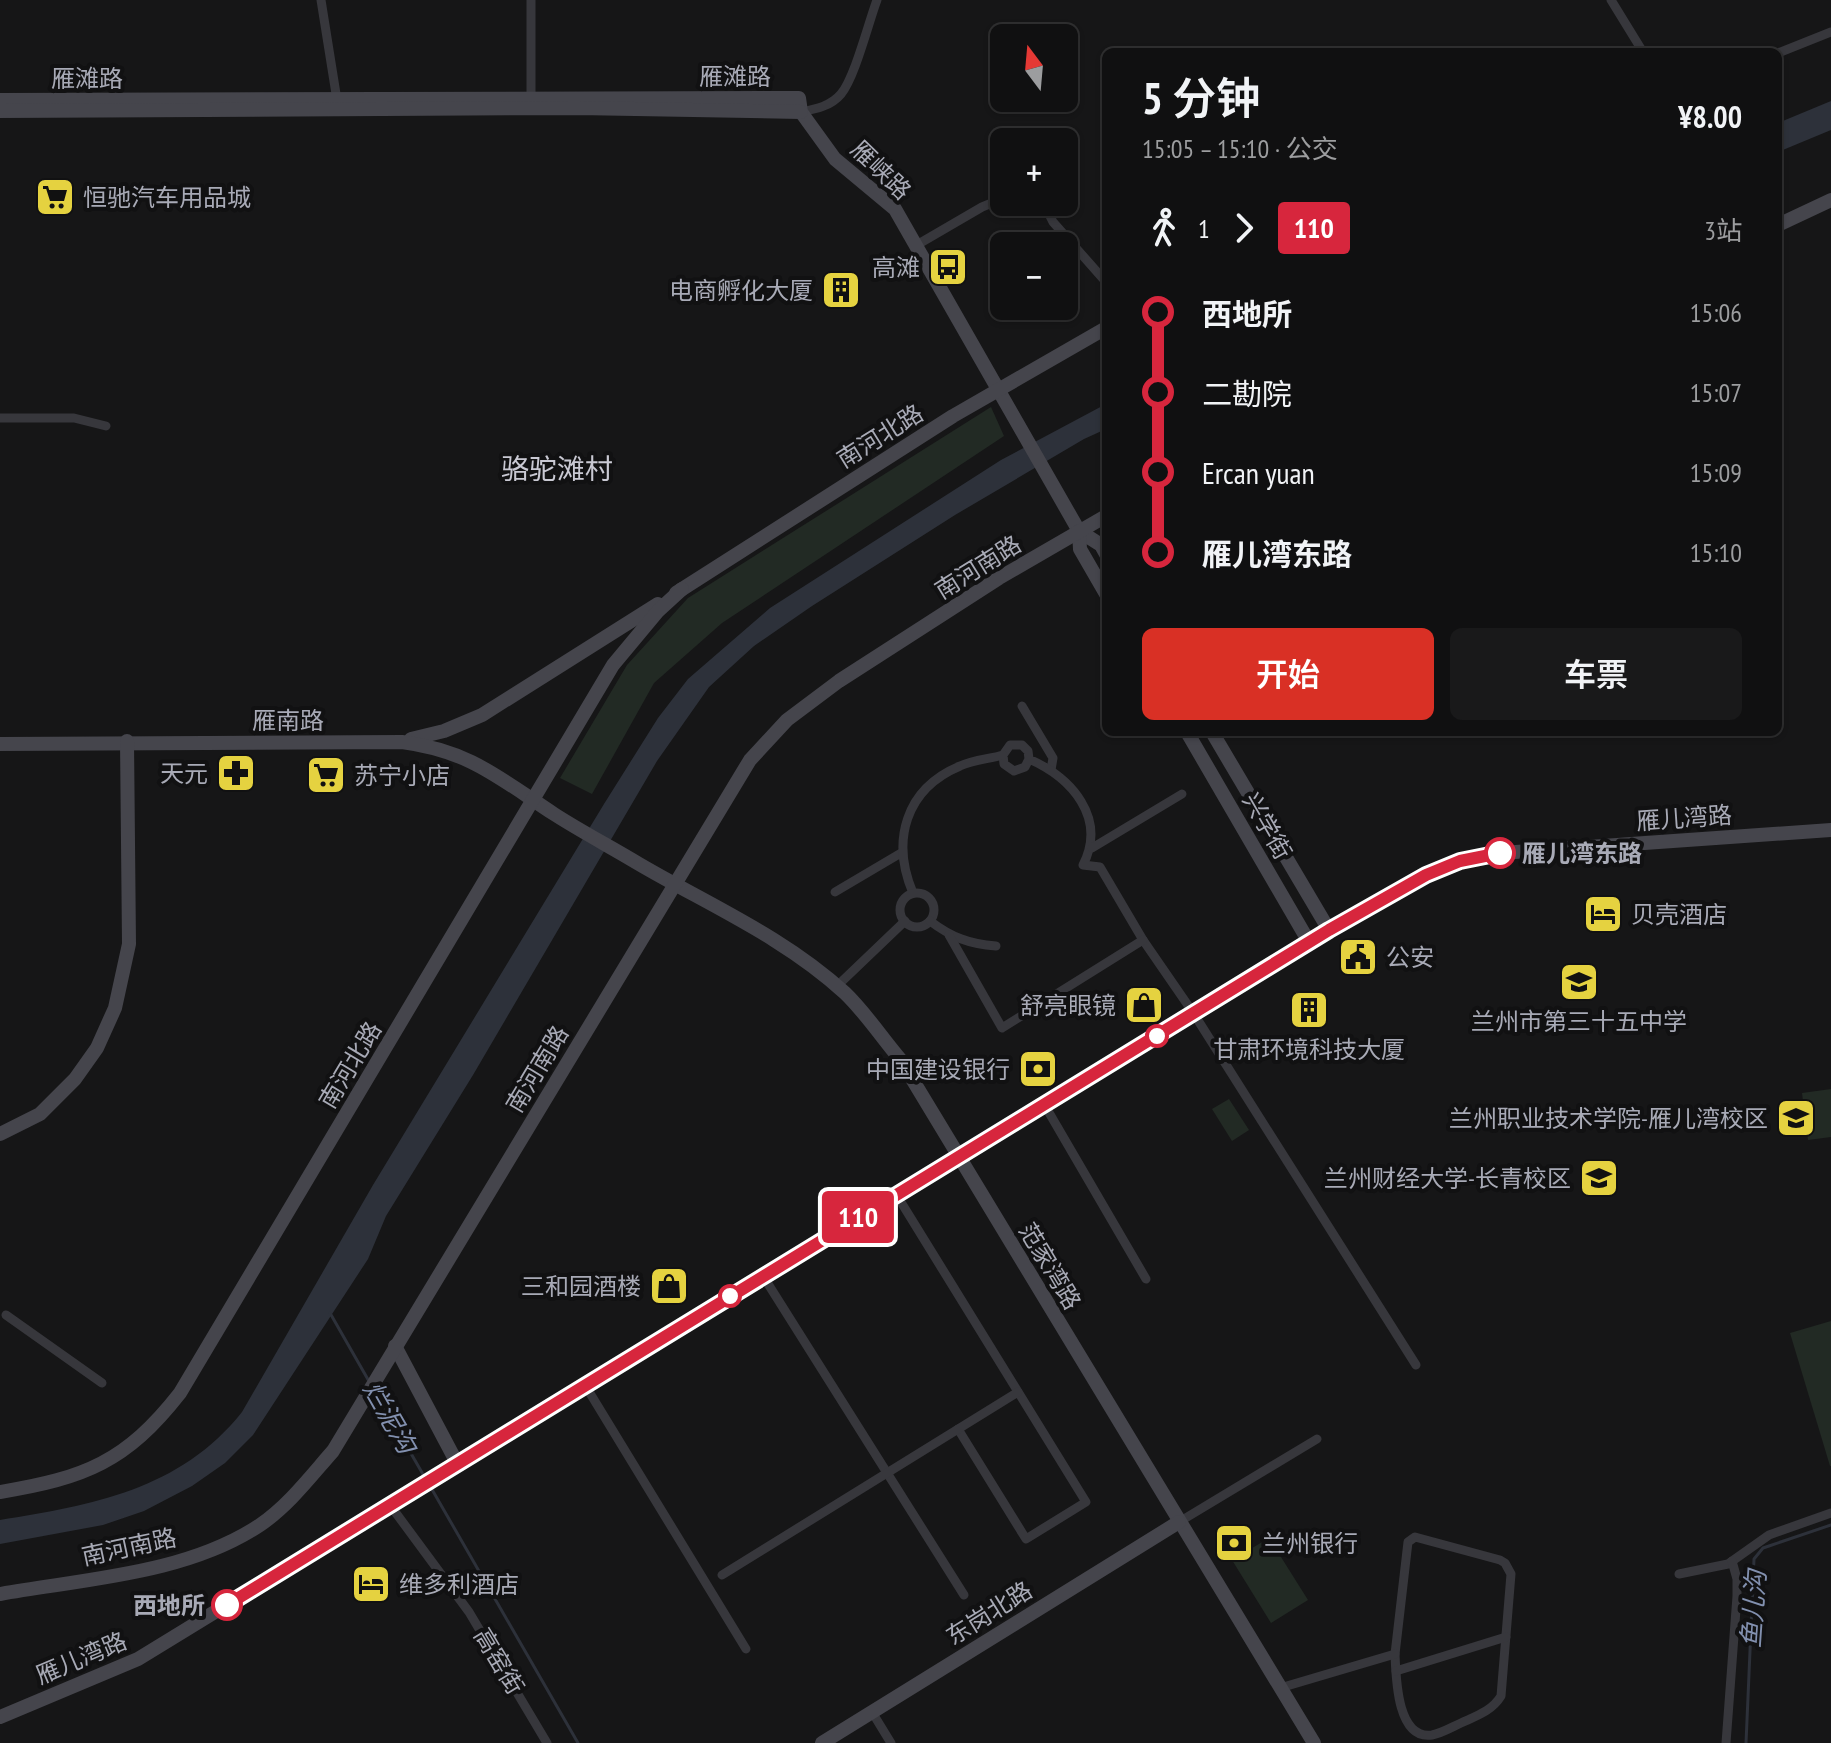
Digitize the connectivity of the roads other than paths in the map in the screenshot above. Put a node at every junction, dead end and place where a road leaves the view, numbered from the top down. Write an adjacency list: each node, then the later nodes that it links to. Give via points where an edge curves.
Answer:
1 (321, 0): 10 (street)
2 (531, 0): 8 (street)
3 (877, 0): 12 (street, via 840,96 822,108)
4 (1611, 0): 6 (street)
5 (1831, 32): 7 (street)
6 (1641, 48)
7 (1782, 51)
8 (531, 98): 10 (street, 雁滩路); 12 (street, 雁滩路, via 799,98)
9 (0, 100): 10 (street, 雁滩路)
10 (337, 100)
11 (0, 111): 12 (street, 雁滩路)
12 (801, 112): 17 (street, 雁峡路, via 835,159 895,209)
13 (1831, 200): 16 (street)
14 (990, 204): 17 (street)
15 (1050, 216): 18 (street)
16 (1782, 223)
17 (915, 246): 20 (street, 雁峡路)
18 (1102, 277)
19 (1102, 330): 20 (street, 南河北路)
20 (997, 390): 24 (street, 雁峡路); 27 (street, 南河北路)
21 (0, 418): 22 (street, via 74,418)
22 (106, 426)
23 (1102, 518): 24 (street, 南河南路)
24 (1079, 531): 25 (street); 26 (street, via 1080,549); 43 (street, 南河南路, via 866,664 787,720 750,760)
25 (1102, 547)
26 (1102, 587)
27 (682, 589): 32 (street, 南河北路, via 482,715 435,734); 38 (street, 南河北路, via 613,665)
28 (1022, 706): 36 (street, via 1053,758)
29 (1189, 736): 51 (street, 兴学街)
30 (1214, 736): 48 (street, 兴学街)
31 (127, 741): 32 (street, 雁南路); 33 (street, 雁南路); 56 (street, via 129,944 115,1008 75,1079 40,1114)
32 (391, 742): 38 (street, 雁南路, via 463,756)
33 (0, 744)
34 (1003, 755): 35 (street, via 1018,744); 35 (street, via 1004,764 1014,771); 41 (street, via 960,766 923,788 908,815)
35 (1029, 759): 36 (street)
36 (1051, 770): 40 (street, via 1081,801)
37 (1182, 794): 40 (street)
38 (534, 800): 42 (street, 雁南路); 71 (street, 南河北路, via 180,1393 142,1436 95,1468)
39 (1831, 830): 48 (street, 雁儿湾路, via 1501,853 1460,861)
40 (1092, 848): 50 (street, via 1083,865 1100,867)
41 (901, 853): 44 (street); 45 (street)
42 (641, 865): 43 (street, 范家湾路)
43 (674, 884): 53 (street, 范家湾路, via 769,935); 62 (street, 南河南路)
44 (835, 892)
45 (913, 893): 46 (street, via 901,907); 47 (street, via 922,893 933,903)
46 (905, 921): 47 (street, via 917,926); 53 (street)
47 (930, 921): 49 (street)
48 (1329, 930): 51 (street, 雁儿湾路)
49 (949, 935): 50 (street, via 1002,1028); 52 (street)
50 (1143, 940): 54 (street)
51 (1309, 942): 54 (street, 雁儿湾路)
52 (996, 946)
53 (836, 987): 57 (street, 范家湾路, via 900,1059)
54 (1194, 1014): 55 (street, 雁儿湾路); 63 (street)
55 (1044, 1104): 57 (street, 雁儿湾路); 60 (street)
56 (0, 1134)
57 (958, 1156): 58 (street, 雁儿湾路); 74 (street, 范家湾路)
58 (896, 1194): 59 (street, 雁儿湾路); 66 (street)
59 (763, 1276): 65 (street, 雁儿湾路); 70 (street)
60 (1146, 1279)
61 (6, 1315): 64 (street)
62 (394, 1350): 69 (street); 78 (street, 南河南路, via 333,1451 260,1525 165,1566)
63 (1416, 1365)
64 (102, 1383)
65 (585, 1385): 69 (street, 雁儿湾路); 81 (street)
66 (1018, 1392): 67 (street); 67 (street, via 1086,1502 1074,1510 1026,1539)
67 (958, 1429): 70 (street)
68 (1317, 1439): 74 (street)
69 (453, 1466): 72 (street, 雁儿湾路)
70 (887, 1473): 77 (street); 79 (street)
71 (0, 1492)
72 (390, 1505): 86 (street, 雁儿湾路, via 138,1659); 87 (street, 高窑街, via 469,1612)
73 (1831, 1513): 75 (street, via 1769,1535)
74 (1179, 1522): 84 (street, 范家湾路); 85 (street, 东岗北路)
75 (1732, 1561): 76 (street); 91 (street, via 1737,1596)
76 (1679, 1574)
77 (722, 1575)
78 (0, 1594)
79 (964, 1595)
80 (1506, 1637): 82 (street, via 1511,1574 1505,1563 1415,1537 1408,1542); 83 (street); 83 (street, via 1504,1688 1497,1703 1437,1734 1422,1735 1406,1722)
81 (746, 1649)
82 (1395, 1654): 83 (street); 84 (street)
83 (1396, 1671)
84 (1280, 1688): 90 (street, 范家湾路)
85 (872, 1712): 88 (street, 东岗北路); 89 (street)
86 (0, 1717)
87 (547, 1743)
88 (822, 1743)
89 (891, 1743)
90 (1314, 1743)
91 (1726, 1743)

